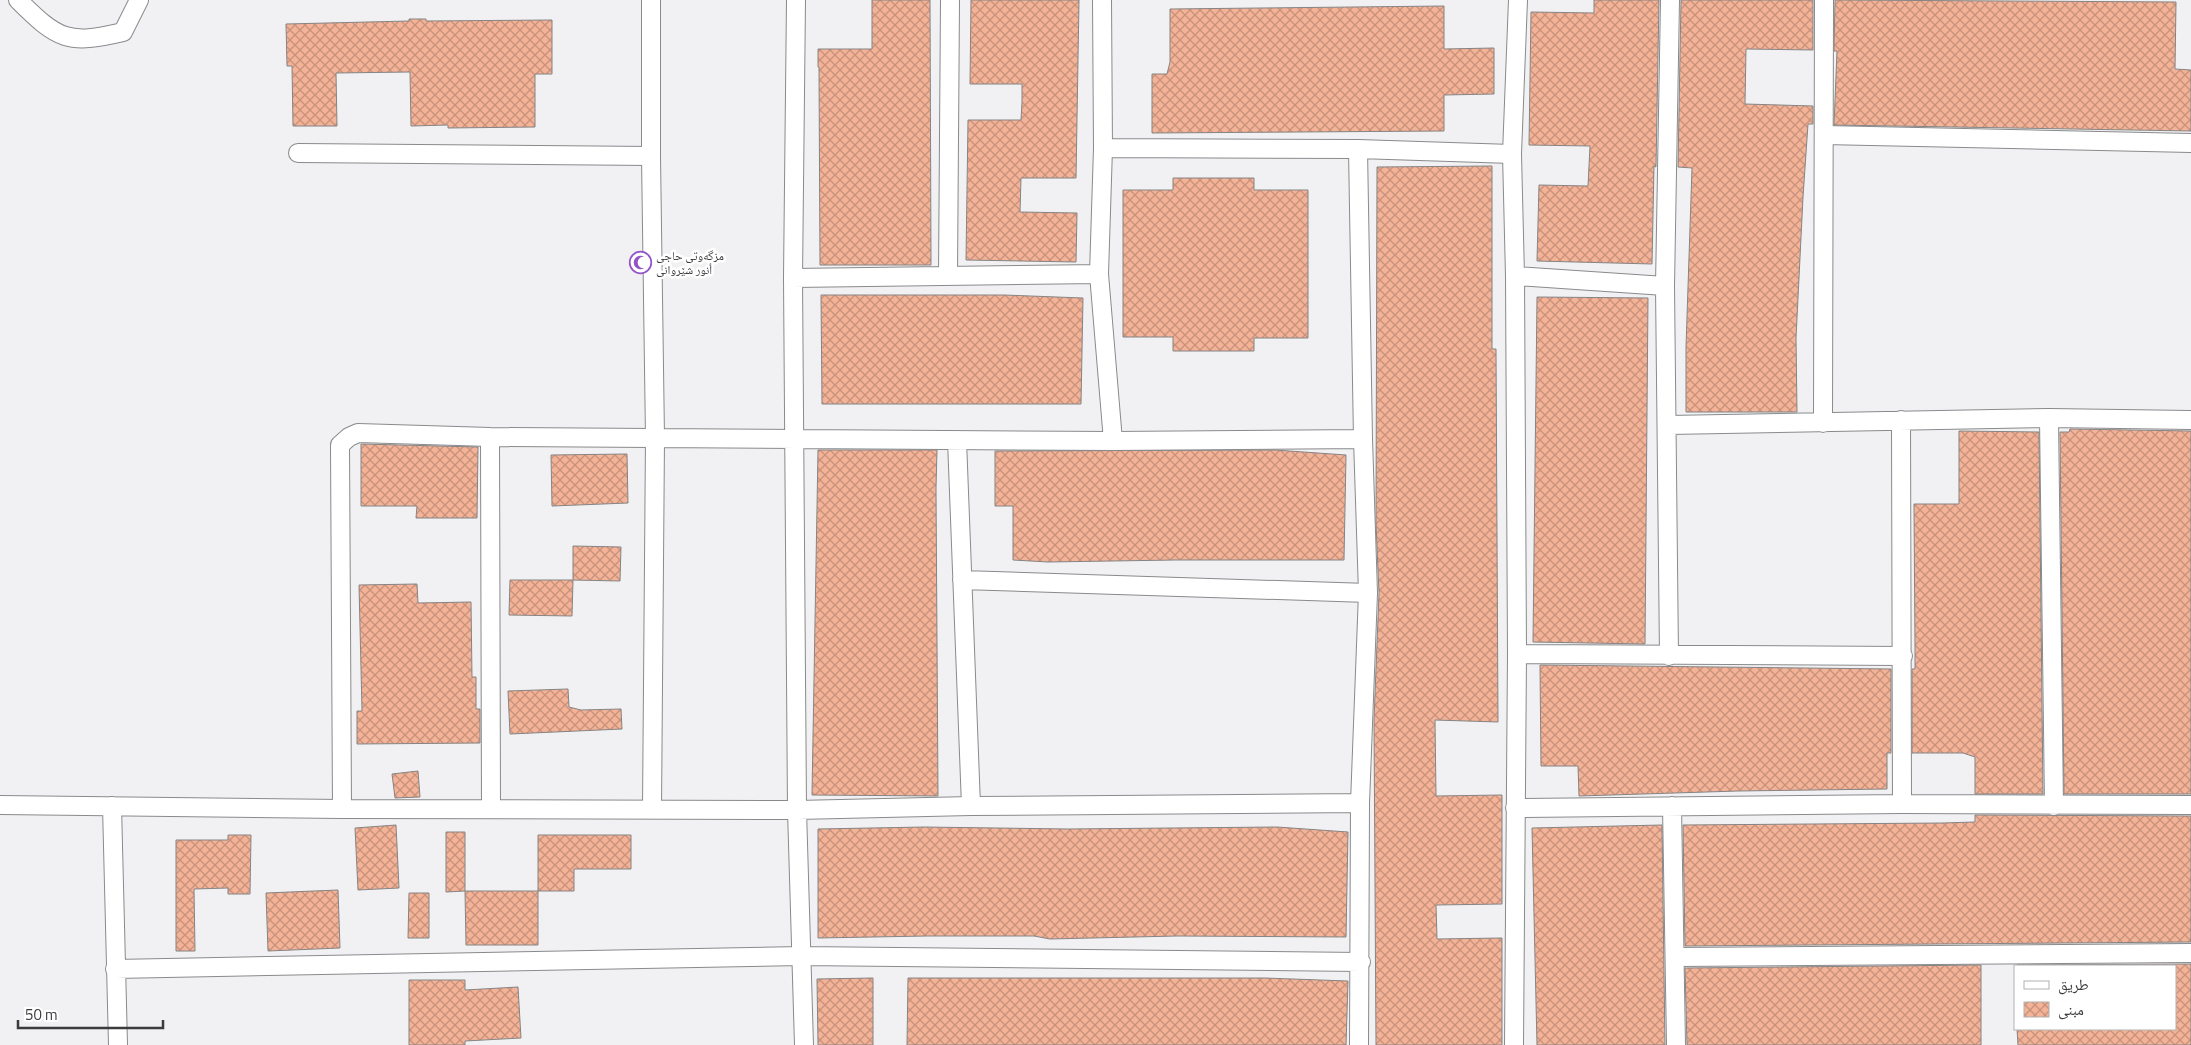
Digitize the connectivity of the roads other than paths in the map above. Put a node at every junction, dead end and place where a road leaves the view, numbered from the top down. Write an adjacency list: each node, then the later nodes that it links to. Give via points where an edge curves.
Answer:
1 (18, 0): 2 (street, via 41,24 66,38 93,39 123,32)
2 (139, 0)
3 (652, 0): 16 (street)
4 (796, 0): 20 (street)
5 (950, 0): 18 (street)
6 (1102, 0): 12 (street)
7 (1518, 0): 15 (street)
8 (1670, 0): 21 (street)
9 (1824, 0): 10 (street)
10 (1824, 135): 11 (street); 25 (street)
11 (2191, 143)
12 (1103, 148): 13 (street); 17 (street)
13 (1358, 149): 15 (street); 30 (street)
14 (298, 153): 16 (street)
15 (1512, 154): 19 (street)
16 (651, 156): 28 (street)
17 (1099, 274): 18 (street); 32 (street)
18 (948, 275): 20 (street)
19 (1515, 276): 21 (street); 35 (street)
20 (793, 278): 29 (street)
21 (1665, 286): 26 (street)
22 (2049, 418): 23 (street); 24 (street); 44 (street)
23 (1901, 420): 25 (street); 37 (street)
24 (2191, 420)
25 (1823, 424): 26 (street)
26 (1668, 425): 36 (street)
27 (490, 437): 28 (street); 46 (street); 49 (street, via 358,433 340,445)
28 (655, 438): 29 (street); 48 (street)
29 (796, 438): 31 (street); 50 (street)
30 (1363, 439): 32 (street); 34 (street)
31 (957, 440): 32 (street); 33 (street)
32 (1113, 441)
33 (962, 580): 34 (street); 42 (street)
34 (1368, 593): 38 (street)
35 (1517, 654): 36 (street); 47 (street)
36 (1669, 656): 37 (street)
37 (1903, 656): 39 (street)
38 (1360, 803): 42 (street); 54 (street)
39 (1902, 804): 43 (street); 44 (street)
40 (0, 805): 41 (street)
41 (112, 806): 49 (street); 55 (street)
42 (971, 806): 50 (street)
43 (1672, 806): 47 (street); 53 (street)
44 (2054, 806): 45 (street)
45 (2191, 806)
46 (491, 808): 48 (street); 49 (street)
47 (1515, 808): 59 (street)
48 (652, 809): 50 (street)
49 (342, 810)
50 (797, 810): 52 (street)
51 (2191, 953): 53 (street)
52 (802, 956): 54 (street); 55 (street); 57 (street)
53 (1675, 957): 60 (street)
54 (1361, 962): 58 (street)
55 (115, 969): 56 (street)
56 (118, 1045)
57 (804, 1045)
58 (1359, 1045)
59 (1514, 1045)
60 (1676, 1045)

